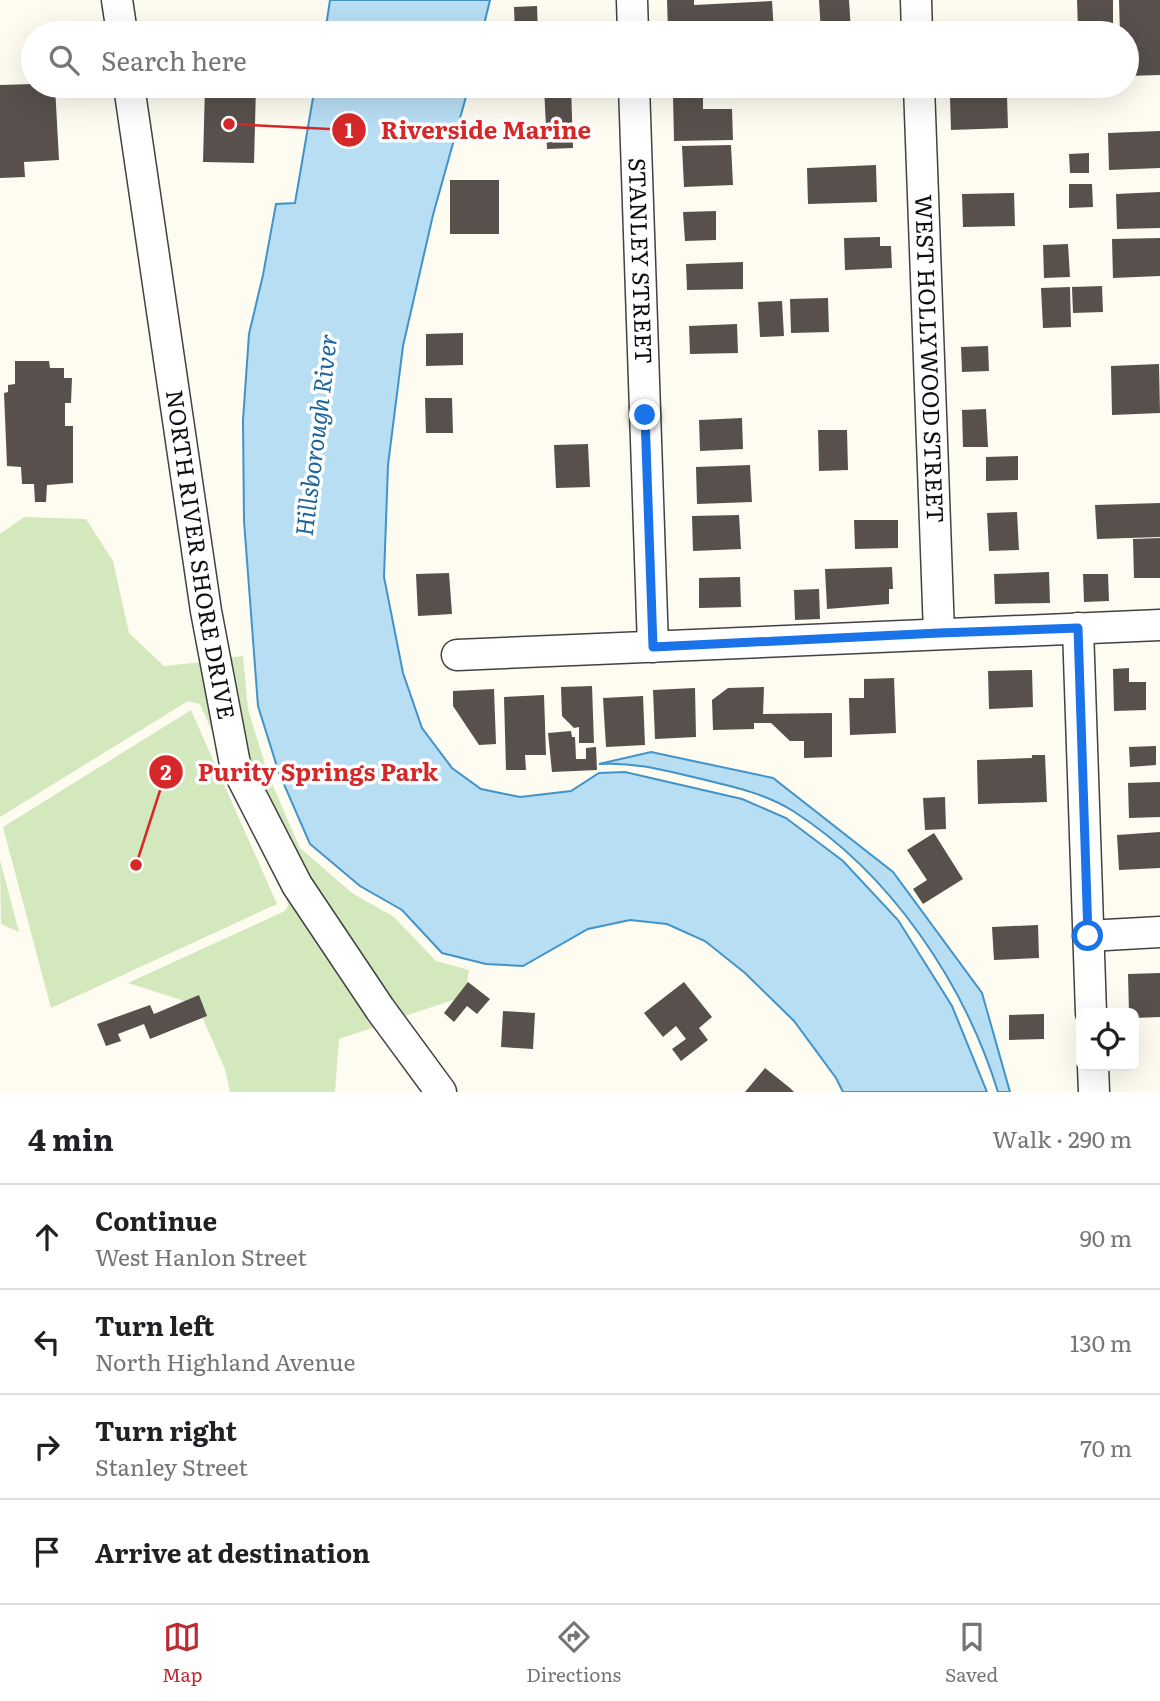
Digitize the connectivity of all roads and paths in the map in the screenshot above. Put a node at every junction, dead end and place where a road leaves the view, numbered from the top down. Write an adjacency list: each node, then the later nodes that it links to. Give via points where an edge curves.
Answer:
1 (117, 0): 4 (street)
2 (632, 0): 5 (street)
3 (916, 0): 6 (street)
4 (120, 21)
5 (633, 21)
6 (917, 21)
7 (131, 98): 19 (street, NORTH RIVER SHORE DRIVE, via 206,611 236,764 297,885)
8 (634, 98): 13 (street, STANLEY STREET)
9 (919, 98): 12 (street, WEST HOLLYWOOD STREET)
10 (1160, 625): 11 (street)
11 (1078, 628): 12 (street); 16 (street)
12 (939, 633): 13 (street)
13 (653, 647): 14 (street)
14 (457, 655)
15 (1160, 932): 16 (street)
16 (1088, 936): 17 (street)
17 (1091, 1008)
18 (1093, 1071): 20 (street)
19 (441, 1092)
20 (1094, 1092)

